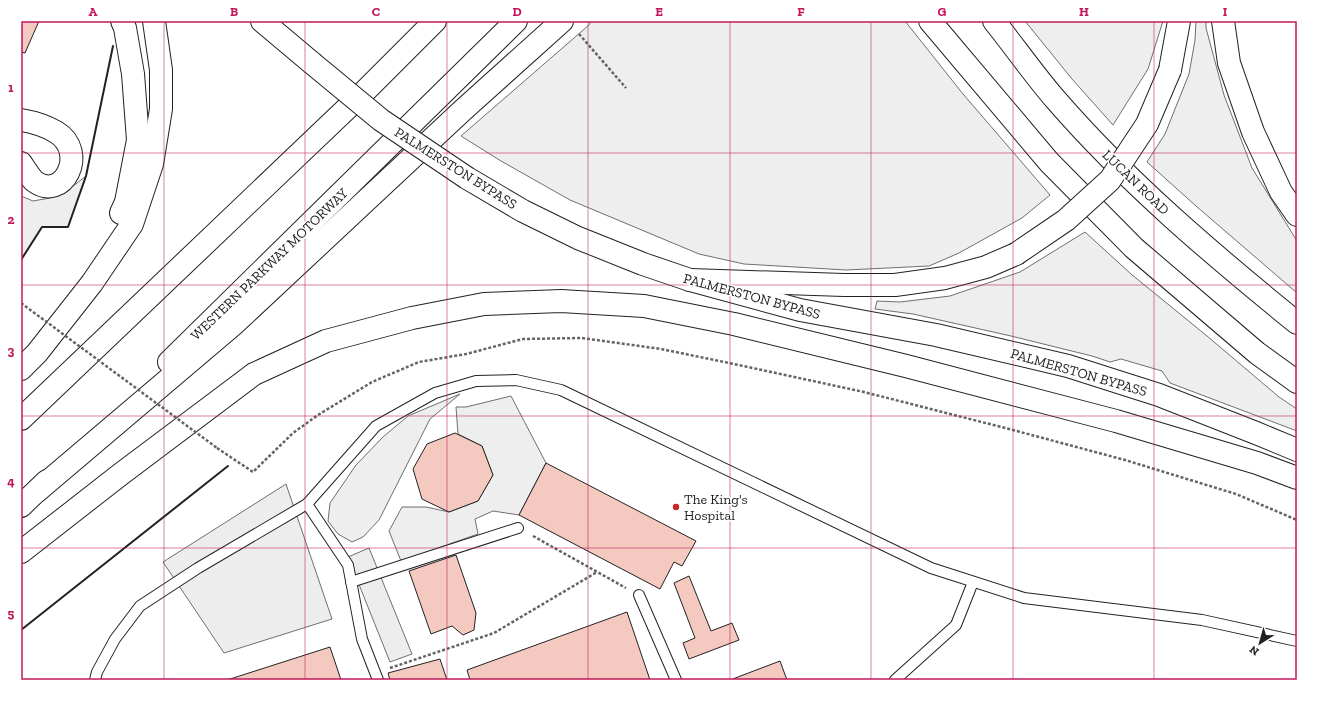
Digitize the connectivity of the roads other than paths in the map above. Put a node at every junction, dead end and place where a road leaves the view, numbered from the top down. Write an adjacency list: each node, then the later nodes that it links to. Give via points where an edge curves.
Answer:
1 (122, 21): 15 (main road, via 133,74 138,140 126,202)
2 (154, 21): 15 (main road, via 161,70 161,109 152,164 132,224)
3 (262, 21): 14 (main road, PALMERSTON BYPASS, bridge, via 381,120 468,178 523,211 578,238)
4 (435, 21): 19 (main road, via 356,100)
5 (516, 21): 22 (main road, WESTERN PARKWAY MOTORWAY)
6 (562, 21): 22 (main road, via 235,323)
7 (930, 21): 18 (main road, via 1049,162 1134,248 1257,353)
8 (994, 21): 16 (main road, LUCAN ROAD, via 1055,99 1106,153 1204,246)
9 (1179, 21): 14 (main road, bridge, via 1170,70 1147,124 1110,180 1066,220 1016,254 986,267 945,278 895,285)
10 (1223, 21): 13 (main road, via 1229,63 1253,132 1281,192)
11 (21, 120): 12 (main road, via 34,122 57,132 67,143 72,161 64,179 48,186 34,181)
12 (21, 163)
13 (1297, 215)
14 (690, 280): 20 (main road, PALMERSTON BYPASS, via 800,310 936,335 1068,366 1160,395)
15 (92, 283): 17 (main road, via 37,353)
16 (1297, 323)
17 (21, 369)
18 (1297, 382)
19 (21, 419)
20 (1297, 450)
21 (1297, 478): 26 (main road, via 1257,463 1116,420 734,324 644,306 561,301 484,304 412,318 326,341 254,374)
22 (37, 491): 24 (main road, WESTERN PARKWAY MOTORWAY)
23 (307, 504): 27 (lane, via 348,565); 28 (lane, via 376,426 436,393 476,381 516,380 561,390 931,568); 32 (lane, via 198,568 140,606 115,639)
24 (21, 506)
25 (518, 528): 27 (lane)
26 (21, 552)
27 (351, 582): 31 (lane, via 362,639)
28 (973, 582): 30 (lane, via 1024,598 1202,620); 34 (lane, via 956,625)
29 (639, 595): 33 (lane)
30 (1297, 641)
31 (377, 677)
32 (95, 680)
33 (676, 680)
34 (895, 680)

